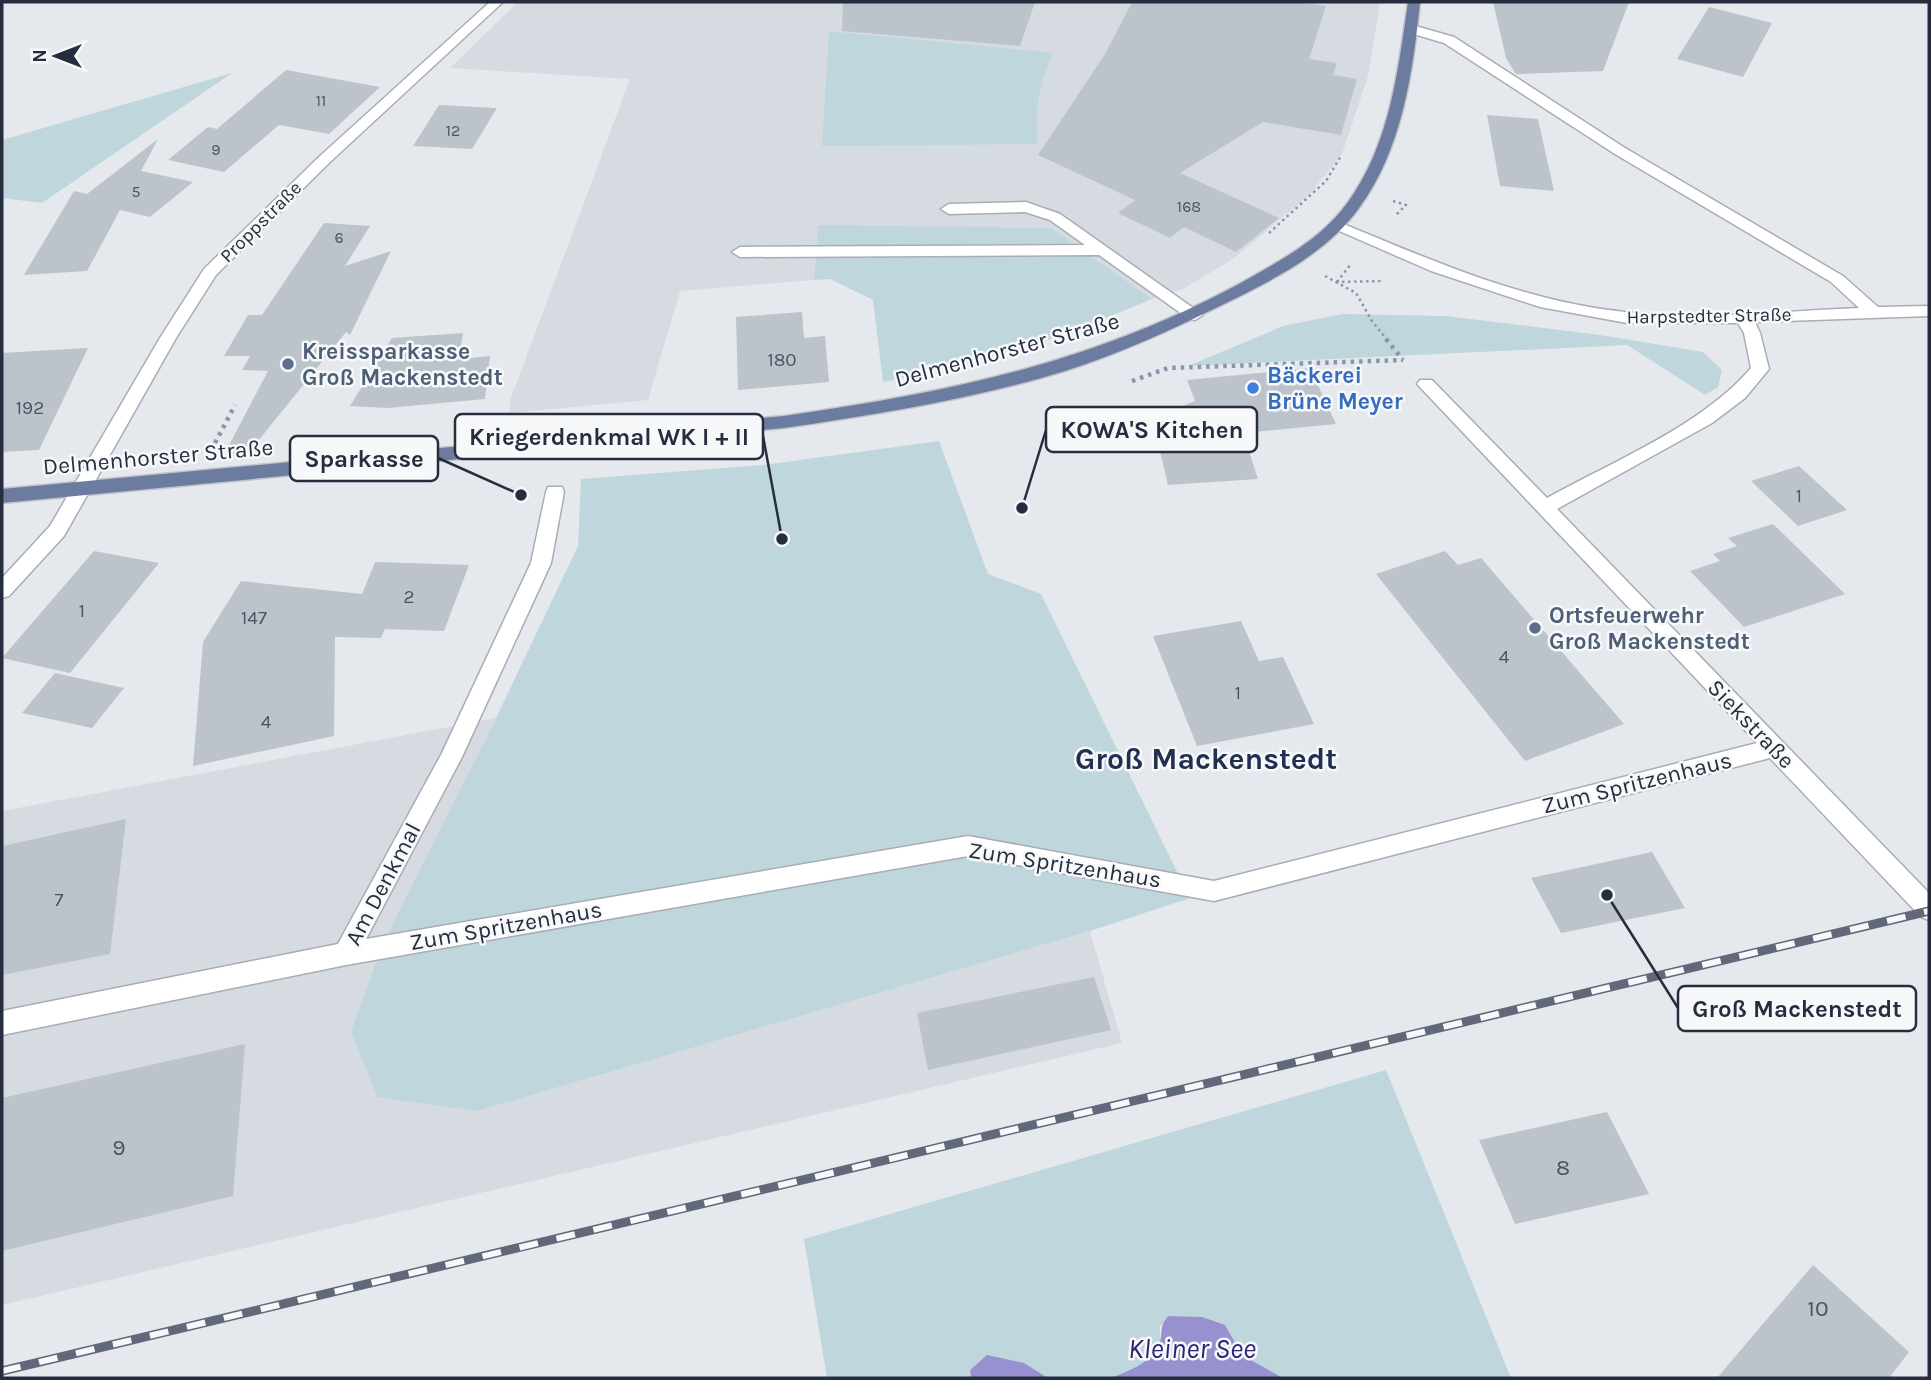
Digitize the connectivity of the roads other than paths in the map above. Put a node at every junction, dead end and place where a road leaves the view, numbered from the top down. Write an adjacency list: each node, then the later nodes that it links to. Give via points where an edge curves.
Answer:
1 (497, 2): 13 (street, Proppstraße, via 325,159 210,272)
2 (1414, 2): 3 (main road, Delmenhorster Straße)
3 (1412, 29): 5 (main road, Delmenhorster Straße, via 1401,91 1379,157); 9 (street, via 1449,40 1620,151 1837,279)
4 (949, 209): 6 (street, via 1026,207 1055,217)
5 (1336, 226): 10 (main road, Delmenhorster Straße, via 1294,260); 11 (street, Harpstedter Straße, via 1438,268 1546,304 1648,320)
6 (1104, 250): 7 (street); 10 (street)
7 (740, 252)
8 (1929, 311): 9 (street, Harpstedter Straße)
9 (1874, 312): 11 (street, Harpstedter Straße)
10 (1195, 314): 13 (main road, Delmenhorster Straße, via 1130,343 1058,367 887,408)
11 (1744, 318): 16 (street, via 1760,369 1739,394 1706,419)
12 (1426, 384): 16 (street, Siekstraße)
13 (83, 489): 15 (main road, Delmenhorster Straße); 17 (street, Proppstraße, via 57,531)
14 (555, 492): 20 (street, Am Denkmal, via 541,563 451,757)
15 (2, 496)
16 (1544, 508): 18 (street, Siekstraße)
17 (2, 591)
18 (1774, 748): 19 (street, Siekstraße); 20 (street, Zum Spritzenhaus, via 1214,891 968,846)
19 (1929, 909)
20 (346, 954): 21 (street, Am Denkmal)
21 (2, 1023)

